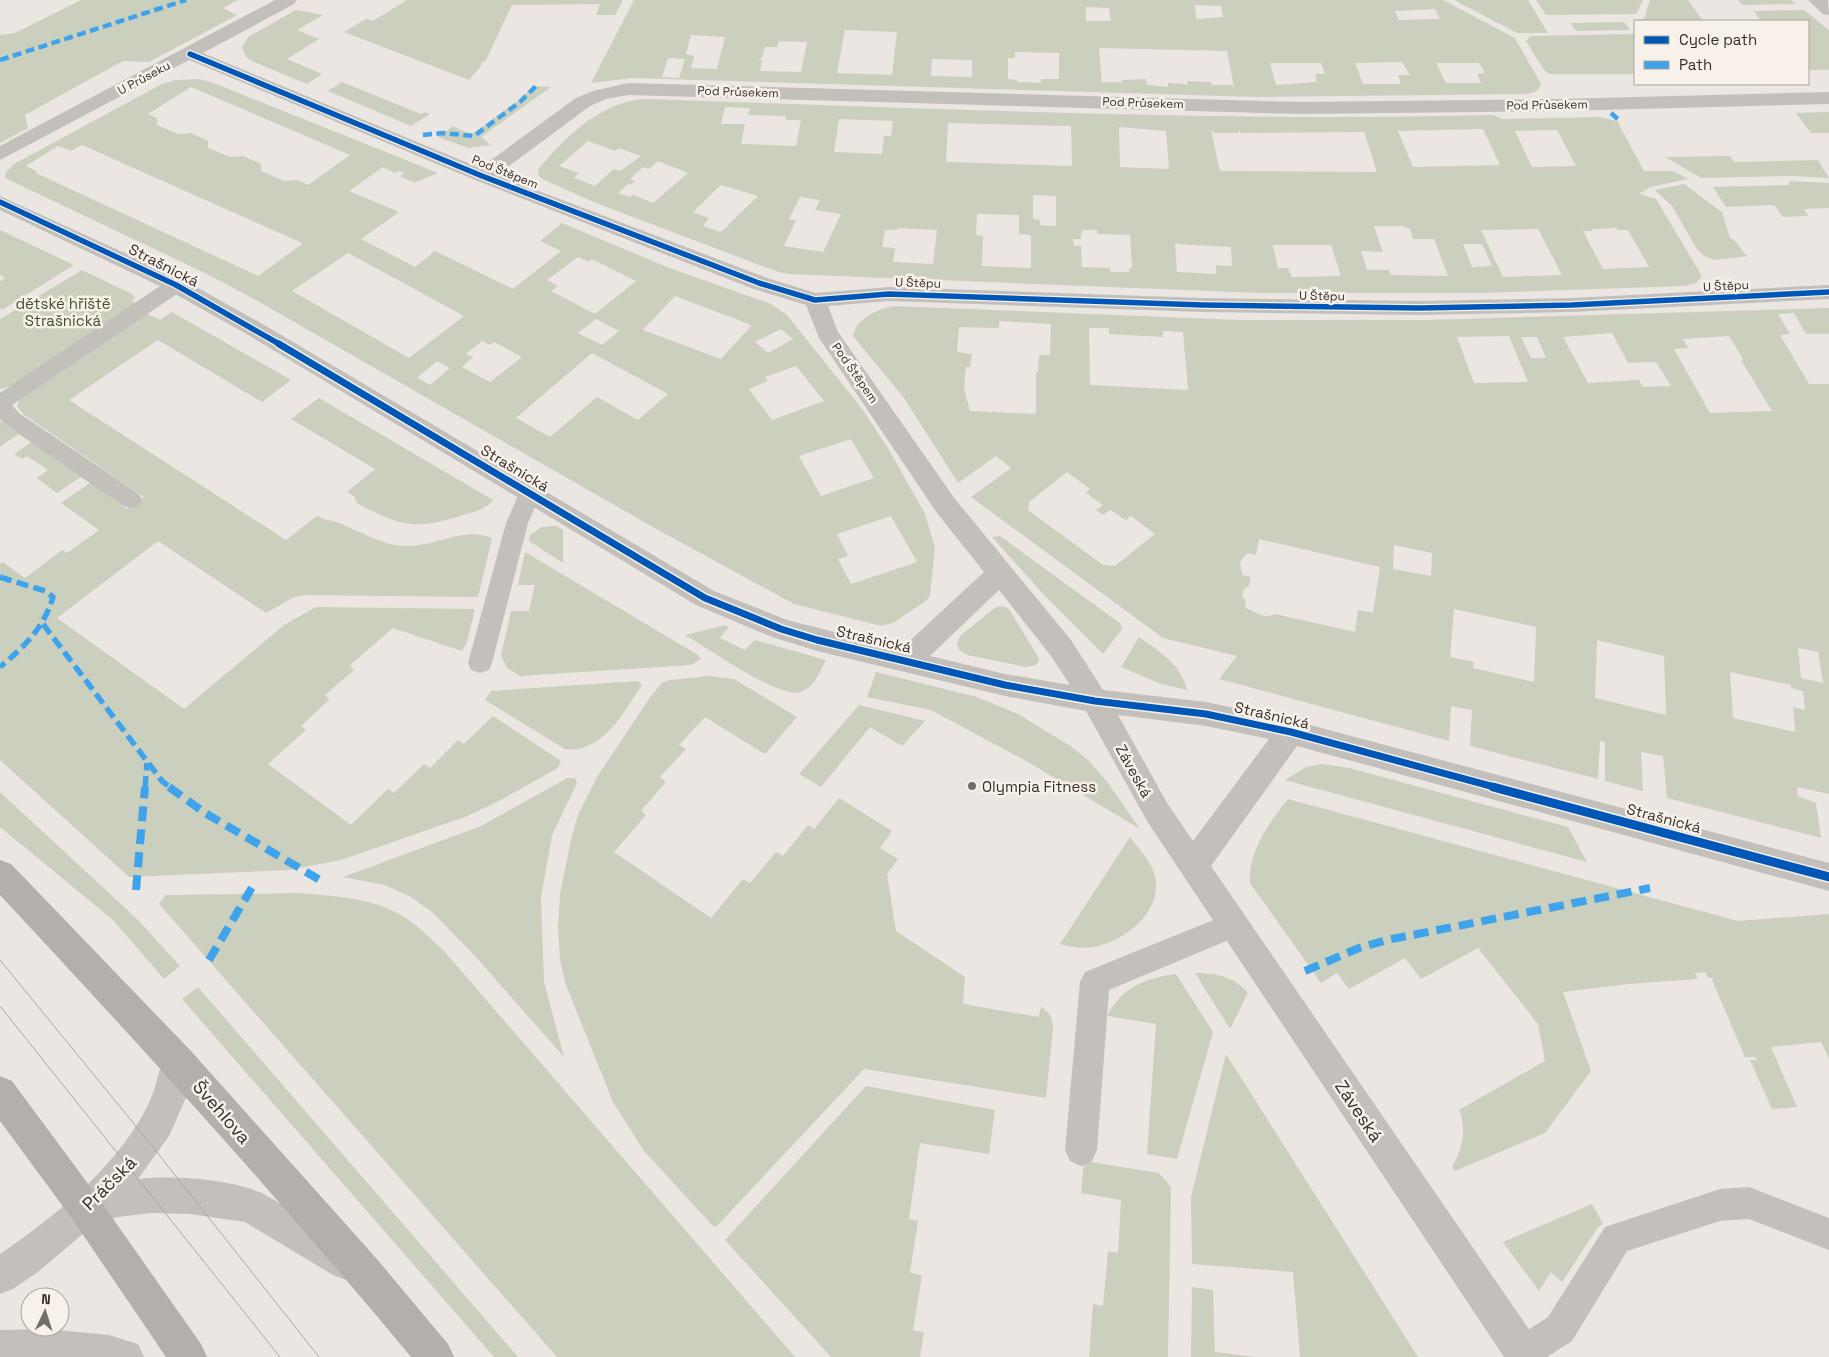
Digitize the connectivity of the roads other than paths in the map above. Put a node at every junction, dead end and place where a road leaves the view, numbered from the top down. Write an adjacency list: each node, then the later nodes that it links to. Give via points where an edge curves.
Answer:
1 (288, 0): 4 (street, U Průseku)
2 (1817, 0): 3 (street)
3 (1829, 10)
4 (190, 54): 6 (street, U Průseku); 7 (street, Pod Štěpem)
5 (1829, 98): 7 (street, Pod Průsekem, via 1300,108 638,89 607,93 583,102)
6 (0, 154)
7 (482, 176): 11 (street, Pod Štěpem, via 759,283)
8 (0, 202): 9 (street, Strašnická)
9 (176, 285): 12 (lane); 13 (street, Strašnická)
10 (1829, 292): 11 (street, U Štěpu, via 1572,305 1419,308 1203,306 880,294)
11 (815, 300): 15 (street, Pod Štěpem, via 827,333 946,506)
12 (0, 404): 14 (lane, via 11,418)
13 (530, 493): 16 (street, Strašnická, via 705,598 781,629); 17 (lane, via 517,522)
14 (132, 500)
15 (999, 574): 16 (street); 18 (street, Pod Štěpem, via 1061,648)
16 (907, 660): 18 (street, Strašnická, via 1033,692)
17 (480, 663)
18 (1095, 701): 19 (street, Strašnická, via 1206,714); 20 (street, Záveská, via 1157,812)
19 (1291, 732): 20 (street); 22 (street, Strašnická)
20 (1194, 864): 23 (street, Záveská)
21 (0, 874): 24 (main road, Švehlova)
22 (1829, 877)
23 (1232, 925): 26 (lane, via 1095,982); 32 (street, Záveská)
24 (178, 1062): 27 (street, Práčská, via 172,1093 148,1140 128,1166); 29 (main road, Švehlova)
25 (0, 1093): 27 (main road)
26 (1081, 1150)
27 (85, 1208): 29 (street, via 151,1195 190,1196 250,1206); 30 (street, Práčská); 34 (main road)
28 (1829, 1234): 32 (lane, via 1749,1203 1720,1205 1616,1238 1560,1330)
29 (363, 1272): 35 (main road, Švehlova)
30 (0, 1276)
31 (0, 1349): 33 (street, via 82,1348)
32 (1525, 1355)
33 (125, 1357)
34 (188, 1357)
35 (434, 1357)

